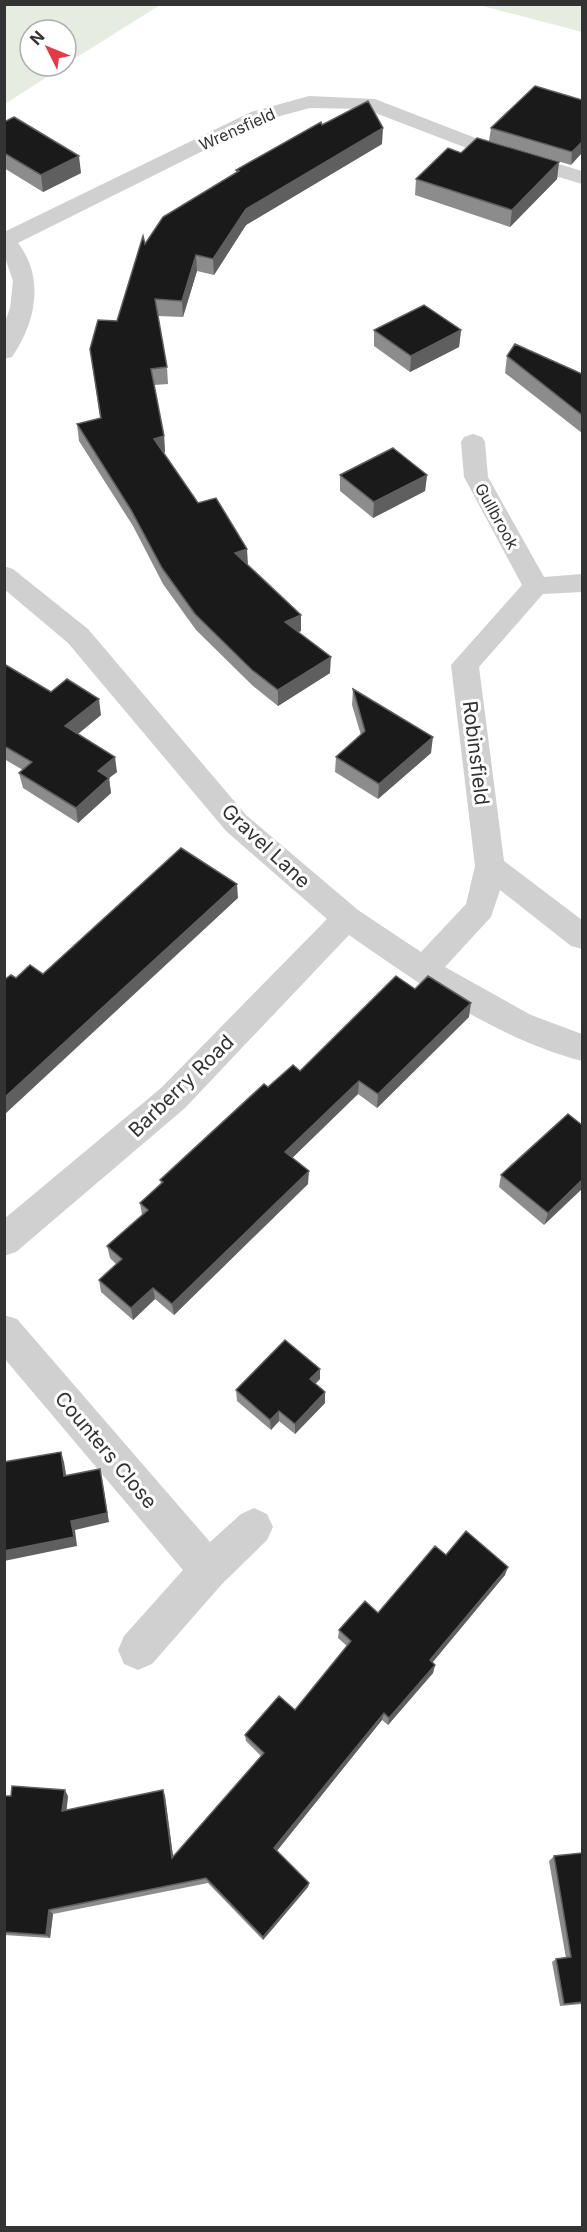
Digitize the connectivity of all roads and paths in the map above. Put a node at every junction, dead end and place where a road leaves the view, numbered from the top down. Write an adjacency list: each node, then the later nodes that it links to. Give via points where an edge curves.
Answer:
1 (582, 178): 2 (street, Wrensfield, via 484,148 368,103 309,102 258,116)
2 (5, 240): 3 (street, via 24,268 23,312)
3 (4, 352)
4 (473, 442): 7 (street, Gullbrook, via 476,477)
5 (4, 575): 9 (street, Gravel Lane, via 78,636 236,823)
6 (582, 583): 7 (street)
7 (536, 586): 8 (street, Robinsfield, via 465,665)
8 (490, 866): 10 (street); 11 (street, Robinsfield, via 480,909)
9 (347, 918): 11 (street, Gravel Lane); 13 (street, Barberry Road, via 173,1098)
10 (582, 937)
11 (423, 970): 12 (street, Gravel Lane, via 520,1024)
12 (582, 1048)
13 (4, 1241)
14 (4, 1331): 16 (street, Counters Close)
15 (254, 1527): 16 (street)
16 (208, 1570): 17 (street)
17 (138, 1650)

